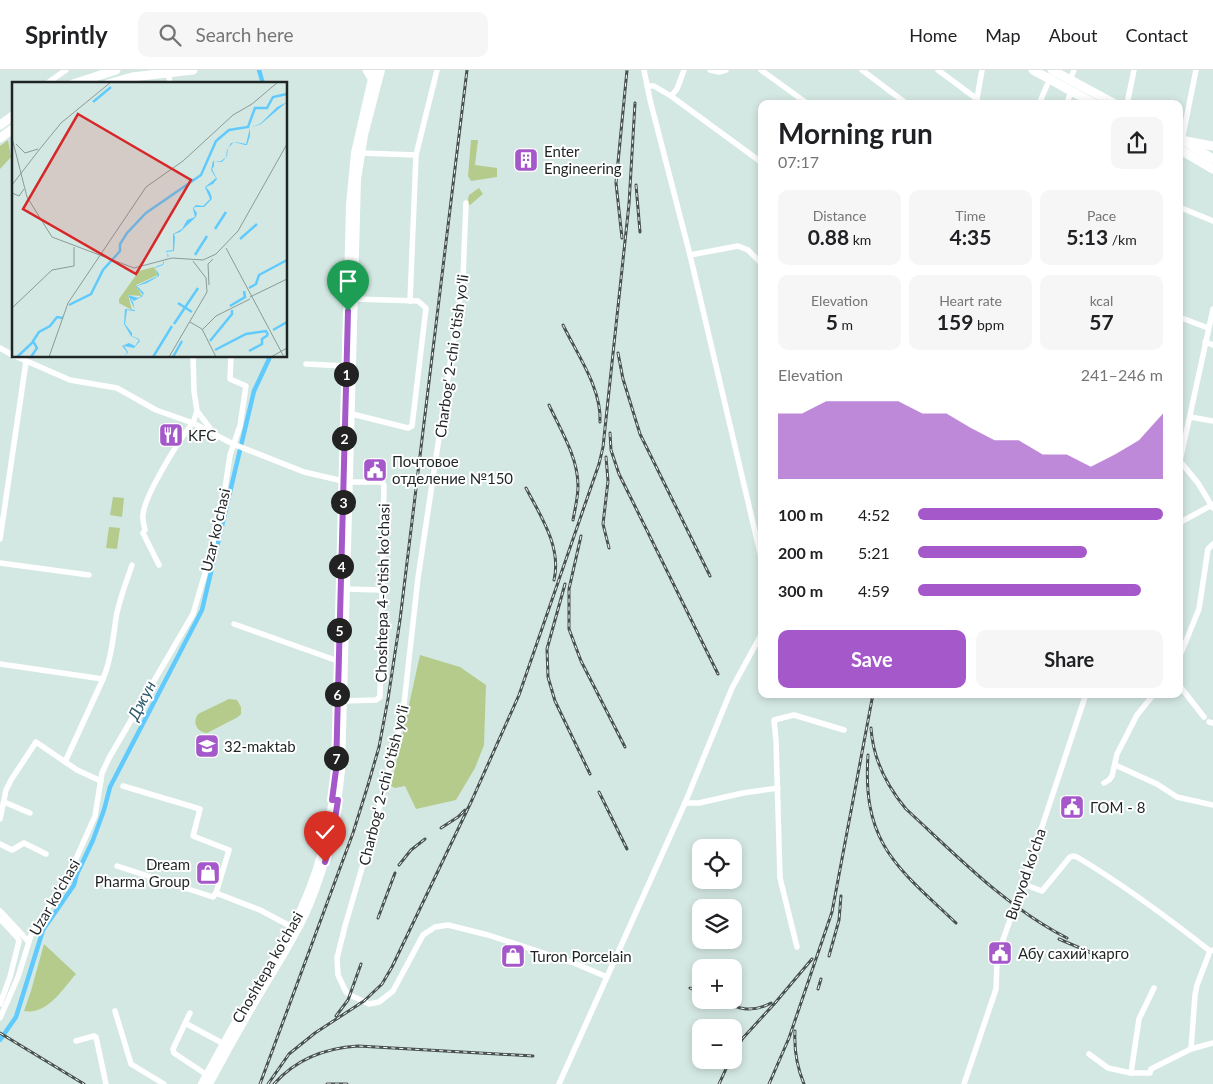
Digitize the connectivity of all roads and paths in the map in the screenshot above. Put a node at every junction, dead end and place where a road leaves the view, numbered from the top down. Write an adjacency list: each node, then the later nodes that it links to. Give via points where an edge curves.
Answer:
1 (66, 70): 23 (street)
2 (116, 70): 24 (highway)
3 (192, 70): 19 (highway)
4 (367, 70): 20 (highway)
5 (381, 70): 47 (main road, Choshtepa ko'chasi)
6 (437, 70): 48 (street)
7 (644, 70): 26 (street)
8 (684, 70): 28 (street)
9 (710, 70): 10 (street)
10 (726, 70)
11 (761, 70): 29 (street)
12 (862, 70): 30 (street)
13 (938, 70): 31 (street)
14 (982, 70): 32 (street)
15 (1033, 70): 21 (highway)
16 (1074, 70): 22 (street)
17 (1134, 70): 37 (street)
18 (1196, 70): 41 (street)
19 (172, 71): 25 (highway)
20 (373, 74): 55 (main road, Choshtepa ko'chasi, via 353,166)
21 (1051, 76): 22 (highway); 27 (highway); 33 (street)
22 (1070, 80): 36 (highway)
23 (49, 82)
24 (80, 82)
25 (117, 82)
26 (647, 86): 28 (street, via 654,86); 56 (street)
27 (1071, 90): 34 (street); 35 (highway)
28 (671, 96): 50 (street)
29 (802, 100)
30 (901, 100)
31 (974, 100)
32 (976, 100)
33 (1041, 100)
34 (1068, 100)
35 (1088, 100)
36 (1108, 100)
37 (1129, 100)
38 (12, 116): 39 (highway)
39 (0, 125)
40 (12, 129): 42 (highway)
41 (1183, 134)
42 (0, 138)
43 (1183, 144): 46 (highway)
44 (1183, 145): 49 (highway)
45 (1183, 146): 51 (highway)
46 (1213, 146)
47 (360, 153): 48 (street); 55 (main road, Choshtepa ko'chasi)
48 (416, 155): 59 (street)
49 (1213, 158)
50 (758, 160)
51 (1213, 169)
52 (466, 204): 130 (street, Charbog' 2-chi o'tish yo'li, via 464,277 418,578 403,713 376,820 344,926 337,958 338,975 350,995 369,1004 379,1002 393,991 423,935 435,927 448,925 488,935)
53 (1183, 209): 54 (street)
54 (1213, 221)
55 (352, 255): 58 (main road, Choshtepa ko'chasi); 72 (main road, Choshtepa ko'chasi)
56 (690, 255): 57 (street, via 738,246); 87 (street)
57 (758, 260)
58 (354, 299): 59 (street); 74 (main road, Choshtepa ko'chasi)
59 (410, 301): 74 (street, via 426,308 412,426 408,428)
60 (1213, 309): 62 (street)
61 (1183, 319): 62 (street)
62 (1208, 328): 63 (street)
63 (1205, 342): 64 (street); 75 (street)
64 (1213, 345)
65 (0, 348): 66 (street)
66 (12, 355)
67 (18, 358): 70 (street)
68 (193, 358): 73 (street)
69 (231, 358): 79 (street, Uzar ko'chasi, via 230,379 246,386)
70 (26, 362): 77 (street, via 70,380 117,388 156,410); 85 (street)
71 (306, 364): 72 (street)
72 (347, 366): 82 (main road, Choshtepa ko'chasi)
73 (197, 411): 77 (street); 78 (street)
74 (352, 414): 82 (main road, Choshtepa ko'chasi)
75 (1190, 417): 76 (street); 80 (street)
76 (1213, 420)
77 (193, 423): 78 (street); 90 (street, via 162,470 142,515 143,533)
78 (213, 432): 79 (street)
79 (235, 444): 82 (street, via 304,472); 109 (street, Uzar ko'chasi, via 209,560 193,614 109,758)
80 (1183, 445)
81 (1183, 466): 83 (street)
82 (346, 481): 86 (main road, Choshtepa ko'chasi); 94 (street, Choshtepa 4-o'tish ko'chasi, via 383,484)
83 (1212, 507): 84 (street)
84 (1183, 521)
85 (0, 539)
86 (345, 544): 93 (main road, Choshtepa ko'chasi); 98 (main road, Choshtepa ko'chasi)
87 (758, 544)
88 (1213, 544): 97 (street, via 1208,549 1199,609)
89 (0, 563): 92 (street)
90 (159, 565)
91 (132, 566): 100 (street, via 116,616 111,656)
92 (89, 574)
93 (346, 589): 94 (street); 104 (main road, Choshtepa ko'chasi)
94 (382, 590): 104 (street, Choshtepa 4-o'tish ko'chasi, via 379,699)
95 (234, 624): 98 (street)
96 (758, 640): 115 (street, via 732,688)
97 (1183, 648)
98 (338, 661): 113 (main road, Choshtepa ko'chasi)
99 (0, 664): 100 (street)
100 (103, 679): 107 (street)
101 (1183, 690): 105 (street)
102 (1085, 698): 122 (street, Bunyod ko'cha)
103 (1151, 698): 108 (street, via 1124,740)
104 (343, 700): 113 (main road, Choshtepa ko'chasi, via 341,770)
105 (1204, 717)
106 (844, 730): 112 (street, via 794,715 774,720)
107 (65, 762): 109 (street); 114 (street, via 36,742 11,780)
108 (1116, 765): 110 (street); 116 (street, via 1157,784 1176,797)
109 (101, 780): 127 (street, Uzar ko'chasi, via 95,816 77,857)
110 (1104, 783)
111 (123, 786): 123 (street, via 200,809 193,836 230,850)
112 (778, 788): 115 (street, via 700,803); 128 (street, via 780,878)
113 (335, 800): 126 (main road, Choshtepa ko'chasi, via 319,862); 147 (main road, Choshtepa ko'chasi, via 332,838 308,907)
114 (4, 802): 117 (street); 118 (street)
115 (684, 802): 130 (street)
116 (1213, 805)
117 (30, 813)
118 (0, 818)
119 (0, 844): 120 (street, via 12,850 24,843)
120 (46, 854)
121 (117, 866): 123 (street, via 214,897)
122 (1023, 884): 129 (street, via 1042,891 1070,857 1077,857 1120,883); 149 (street, Bunyod ko'cha, via 999,951 996,988)
123 (216, 893): 126 (street)
124 (0, 911): 127 (street)
125 (0, 919): 132 (street, via 19,942)
126 (292, 927): 139 (main road, Choshtepa ko'chasi)
127 (28, 941): 135 (street, Uzar ko'chasi, via 18,977)
128 (797, 947)
129 (1212, 950): 140 (street, via 1196,990)
130 (607, 977): 148 (street)
131 (1154, 988): 142 (street, via 1139,1019)
132 (0, 1004)
133 (115, 1012): 145 (street, via 131,1064)
134 (190, 1013): 136 (street)
135 (1, 1016)
136 (185, 1023): 139 (street); 143 (street, via 174,1053)
137 (76, 1041): 144 (street, via 96,1037)
138 (1213, 1043): 140 (street)
139 (224, 1044): 143 (main road, Choshtepa ko'chasi)
140 (1191, 1049): 142 (street, via 1151,1068 1150,1073)
141 (1089, 1054): 142 (street, via 1108,1068)
142 (1131, 1073)
143 (207, 1075): 146 (main road, Choshtepa ko'chasi)
144 (106, 1084)
145 (164, 1084)
146 (202, 1084)
147 (209, 1084)
148 (559, 1084)
149 (964, 1084)

